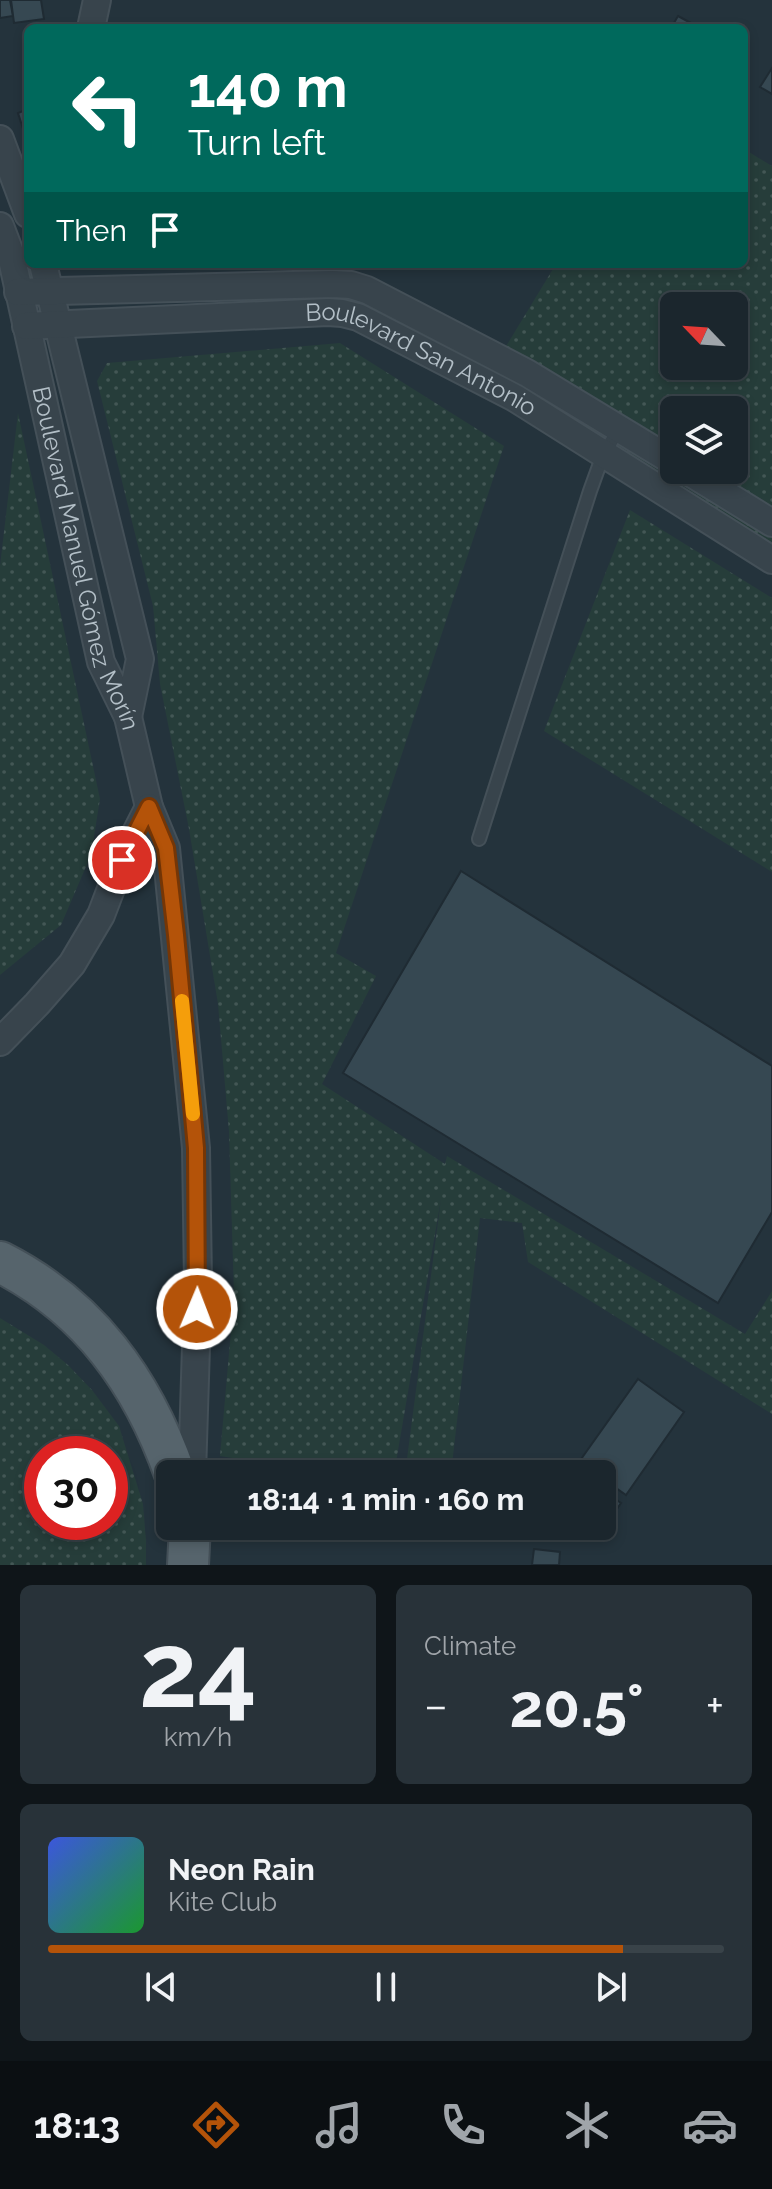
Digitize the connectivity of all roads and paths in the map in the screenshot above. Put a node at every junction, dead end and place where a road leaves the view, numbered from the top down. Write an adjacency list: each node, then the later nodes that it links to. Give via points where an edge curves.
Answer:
1 (97, 0): 2 (street)
2 (92, 24)
3 (0, 139): 4 (street)
4 (24, 203)
5 (0, 226): 6 (street, Boulevard Manuel Gómez Morín)
6 (20, 250): 9 (street, Boulevard Manuel Gómez Morín)
7 (44, 268): 8 (street, Boulevard Manuel Gómez Morín)
8 (50, 290): 9 (street, Boulevard San Antonio); 10 (street, Boulevard Manuel Gómez Morín); 12 (street, Boulevard San Antonio, via 351,285 527,373)
9 (18, 292): 11 (street, Boulevard Manuel Gómez Morín)
10 (58, 325): 11 (street, Boulevard San Antonio); 14 (street, Boulevard San Antonio, via 342,313 515,398); 18 (street, Boulevard Manuel Gómez Morín, via 140,659)
11 (26, 326): 18 (street, Boulevard Manuel Gómez Morín, via 101,662)
12 (619, 429): 13 (street, Boulevard San Antonio); 14 (lane)
13 (660, 454)
14 (603, 455): 17 (street, Boulevard San Antonio); 20 (lane)
15 (709, 484): 16 (street)
16 (772, 523)
17 (772, 560)
18 (128, 717): 19 (street)
19 (149, 807): 21 (street, via 101,915 72,964); 24 (street, via 170,874 196,1148)
20 (479, 839)
21 (0, 1042)
22 (0, 1262): 23 (main road, via 60,1299 89,1326 145,1404)
23 (170, 1460)
24 (192, 1460)
25 (189, 1540): 26 (main road)
26 (188, 1565)

